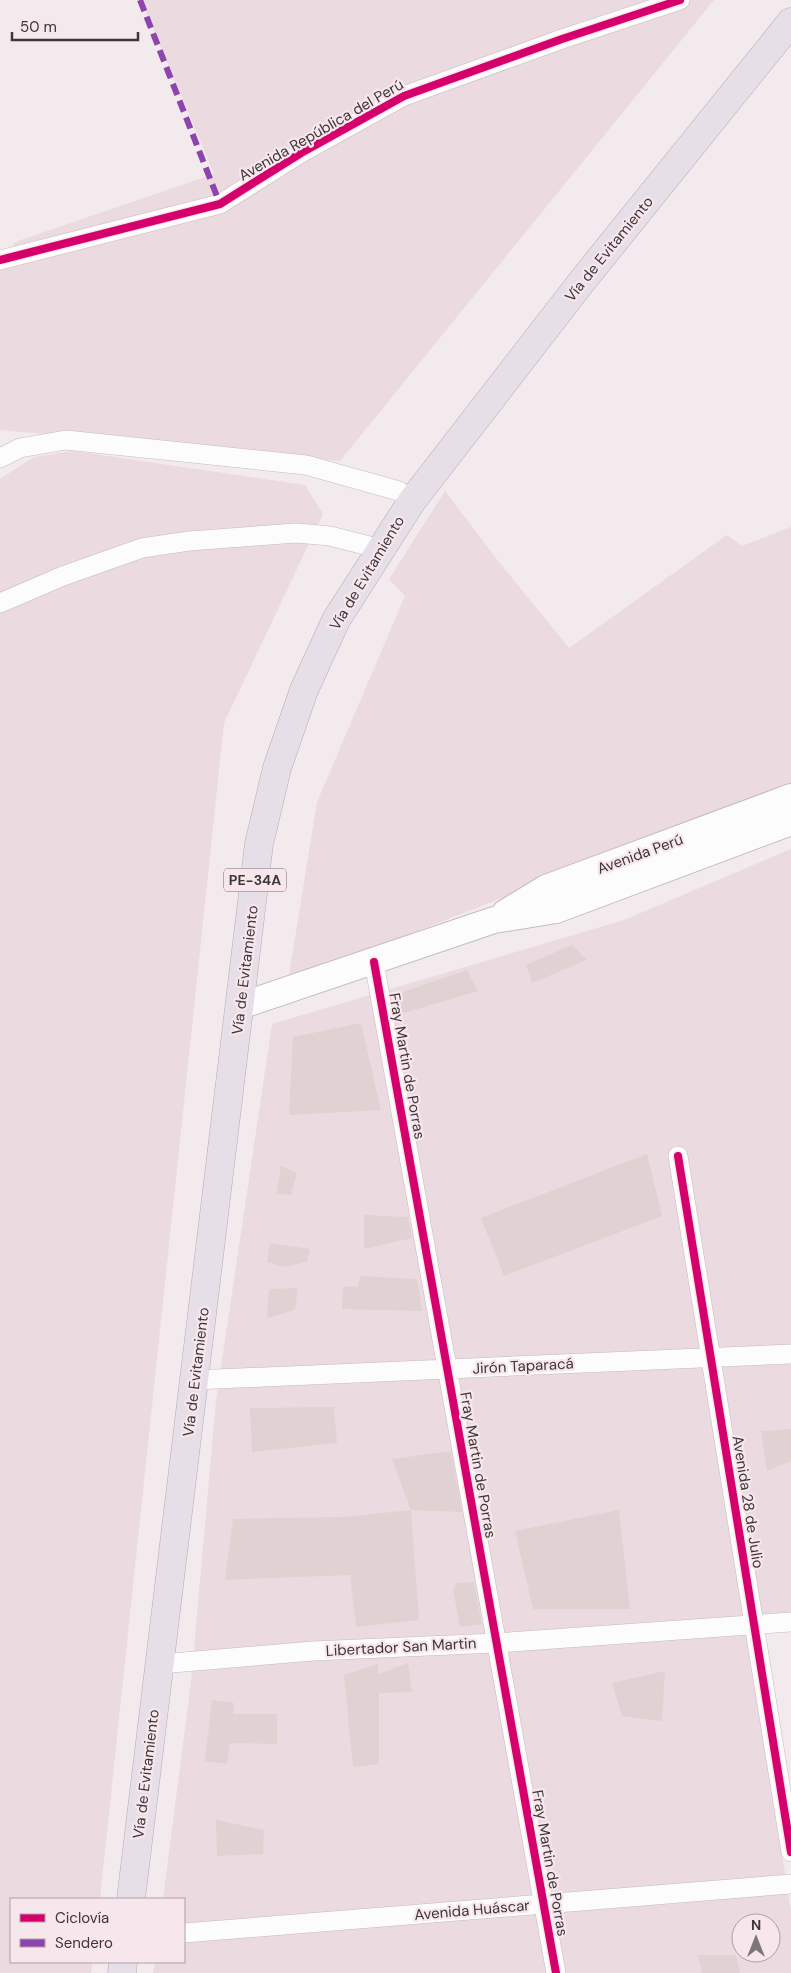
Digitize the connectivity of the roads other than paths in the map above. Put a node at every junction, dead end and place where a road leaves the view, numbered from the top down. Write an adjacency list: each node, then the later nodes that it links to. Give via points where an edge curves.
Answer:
1 (680, 0): 3 (street, Avenida República del Perú, via 404,96 301,153 220,204)
2 (791, 22): 5 (highway, Vía de Evitamiento / PE-34A, via 583,280)
3 (0, 260)
4 (0, 458): 5 (street, via 20,448 66,440 209,454 306,465 399,491)
5 (412, 501): 6 (highway, Vía de Evitamiento / PE-34A)
6 (381, 549): 7 (street, via 330,536 296,533 189,541 142,548); 12 (highway, Vía de Evitamiento / PE-34A, via 336,620 304,690 277,768 259,844)
7 (0, 603)
8 (791, 796): 10 (main road, Avenida Perú, via 546,888)
9 (791, 822): 10 (main road, Avenida Perú, via 556,910)
10 (494, 920): 11 (main road, Avenida Perú)
11 (374, 962): 12 (main road, Avenida Perú); 16 (street, Fray Martin de Porras)
12 (240, 1006): 17 (highway, Vía de Evitamiento / PE-34A)
13 (678, 1156): 15 (street, Avenida 28 de Julio)
14 (791, 1354): 15 (street, Jirón Taparacá)
15 (711, 1358): 16 (street, Jirón Taparacá); 19 (street, Avenida 28 de Julio)
16 (447, 1370): 17 (street, Jirón Taparacá); 20 (street, Fray Martin de Porras)
17 (194, 1380): 21 (highway, Vía de Evitamiento / PE-34A)
18 (791, 1622): 19 (street, Libertador San Martin)
19 (754, 1624): 20 (street, Libertador San Martin); 22 (street, Avenida 28 de Julio)
20 (496, 1642): 21 (street, Libertador San Martin); 25 (street, Fray Martin de Porras)
21 (160, 1664): 24 (highway, Vía de Evitamiento / PE-34A)
22 (791, 1852)
23 (791, 1884): 25 (street, Avenida Huáscar)
24 (131, 1898)
25 (543, 1904): 26 (street, Avenida Huáscar); 27 (street, Fray Martin de Porras)
26 (185, 1933)
27 (556, 1973)

